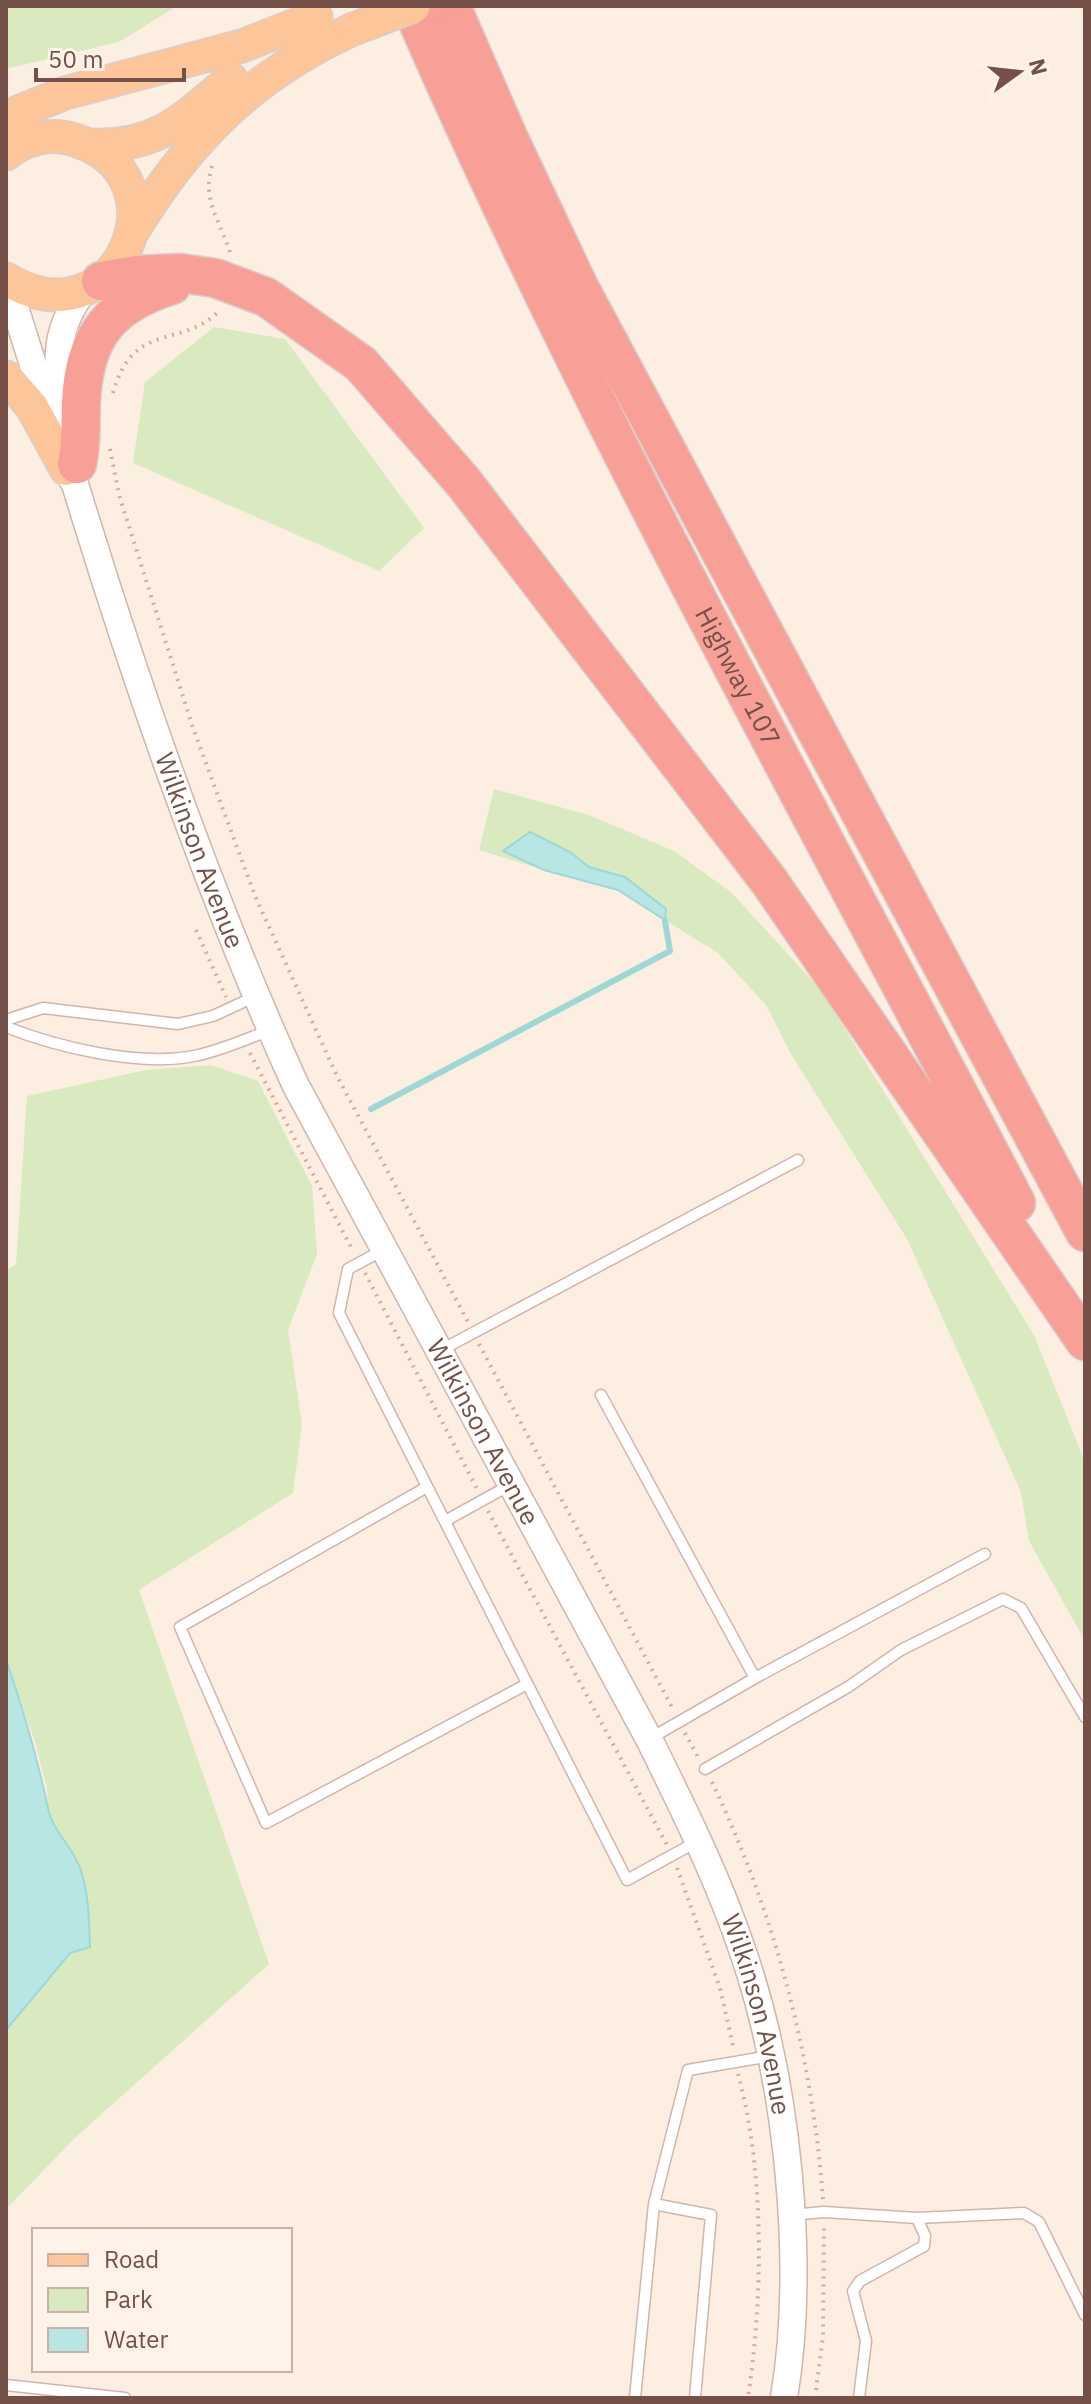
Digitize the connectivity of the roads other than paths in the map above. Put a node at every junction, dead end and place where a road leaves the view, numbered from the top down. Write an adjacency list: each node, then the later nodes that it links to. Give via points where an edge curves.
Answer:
1 (412, 6): 4 (main road, bridge); 22 (highway, Highway 107, via 473,149 557,323)
2 (451, 6): 6 (highway, Highway 107)
3 (459, 6): 6 (highway)
4 (336, 18): 5 (main road, via 65,93); 7 (main road, via 152,137 122,146); 9 (main road, via 212,124 181,158)
5 (6, 117)
6 (509, 139): 20 (highway, Highway 107, via 677,474)
7 (91, 145): 8 (main road, via 67,137 40,137); 9 (main road, via 126,181)
8 (6, 154)
9 (133, 231): 12 (main road, via 127,250)
10 (6, 279): 12 (main road, via 42,295 63,296); 14 (street, Wilkinson Avenue)
11 (223, 282): 12 (highway, via 180,273 137,275); 14 (highway, via 175,284 148,292 104,322 90,352 81,397); 22 (highway, via 266,297 361,364 464,483 769,881)
12 (92, 286): 14 (street, Wilkinson Avenue, via 66,315 59,340 59,380)
13 (6, 377): 14 (main road)
14 (82, 466): 15 (street, Wilkinson Avenue, via 179,797)
15 (256, 996): 16 (lane, via 178,1024 43,1008); 18 (street, Wilkinson Avenue)
16 (6, 1020)
17 (6, 1027): 18 (lane, via 37,1039 152,1058 193,1056)
18 (270, 1030): 21 (street, Wilkinson Avenue)
19 (798, 1160): 23 (lane)
20 (1085, 1232)
21 (385, 1249): 23 (street, Wilkinson Avenue); 26 (lane, via 348,1269 339,1313)
22 (1085, 1338)
23 (439, 1351): 25 (street, Wilkinson Avenue)
24 (601, 1395): 29 (lane)
25 (510, 1485): 27 (lane); 32 (street, Wilkinson Avenue)
26 (427, 1487): 27 (lane); 30 (lane, via 180,1627 266,1823)
27 (445, 1521): 30 (lane)
28 (985, 1554): 29 (lane)
29 (755, 1678): 32 (lane)
30 (527, 1684): 34 (lane, via 627,1880)
31 (1085, 1717): 33 (lane, via 1021,1608 1003,1599 901,1650 848,1687)
32 (649, 1739): 34 (street, Wilkinson Avenue)
33 (705, 1769)
34 (700, 1840): 35 (street, Wilkinson Avenue, via 745,1956)
35 (771, 2056): 36 (lane, via 688,2070); 37 (street, Wilkinson Avenue)
36 (654, 2204): 42 (lane); 43 (lane, via 711,2215)
37 (791, 2215): 38 (lane); 44 (street, Wilkinson Avenue)
38 (917, 2218): 39 (lane, via 1024,2213 1039,2222); 45 (lane, via 924,2246 860,2281 853,2291 866,2341)
39 (1085, 2315)
40 (6, 2385): 41 (lane)
41 (125, 2398)
42 (635, 2398)
43 (695, 2398)
44 (784, 2398)
45 (859, 2398)

